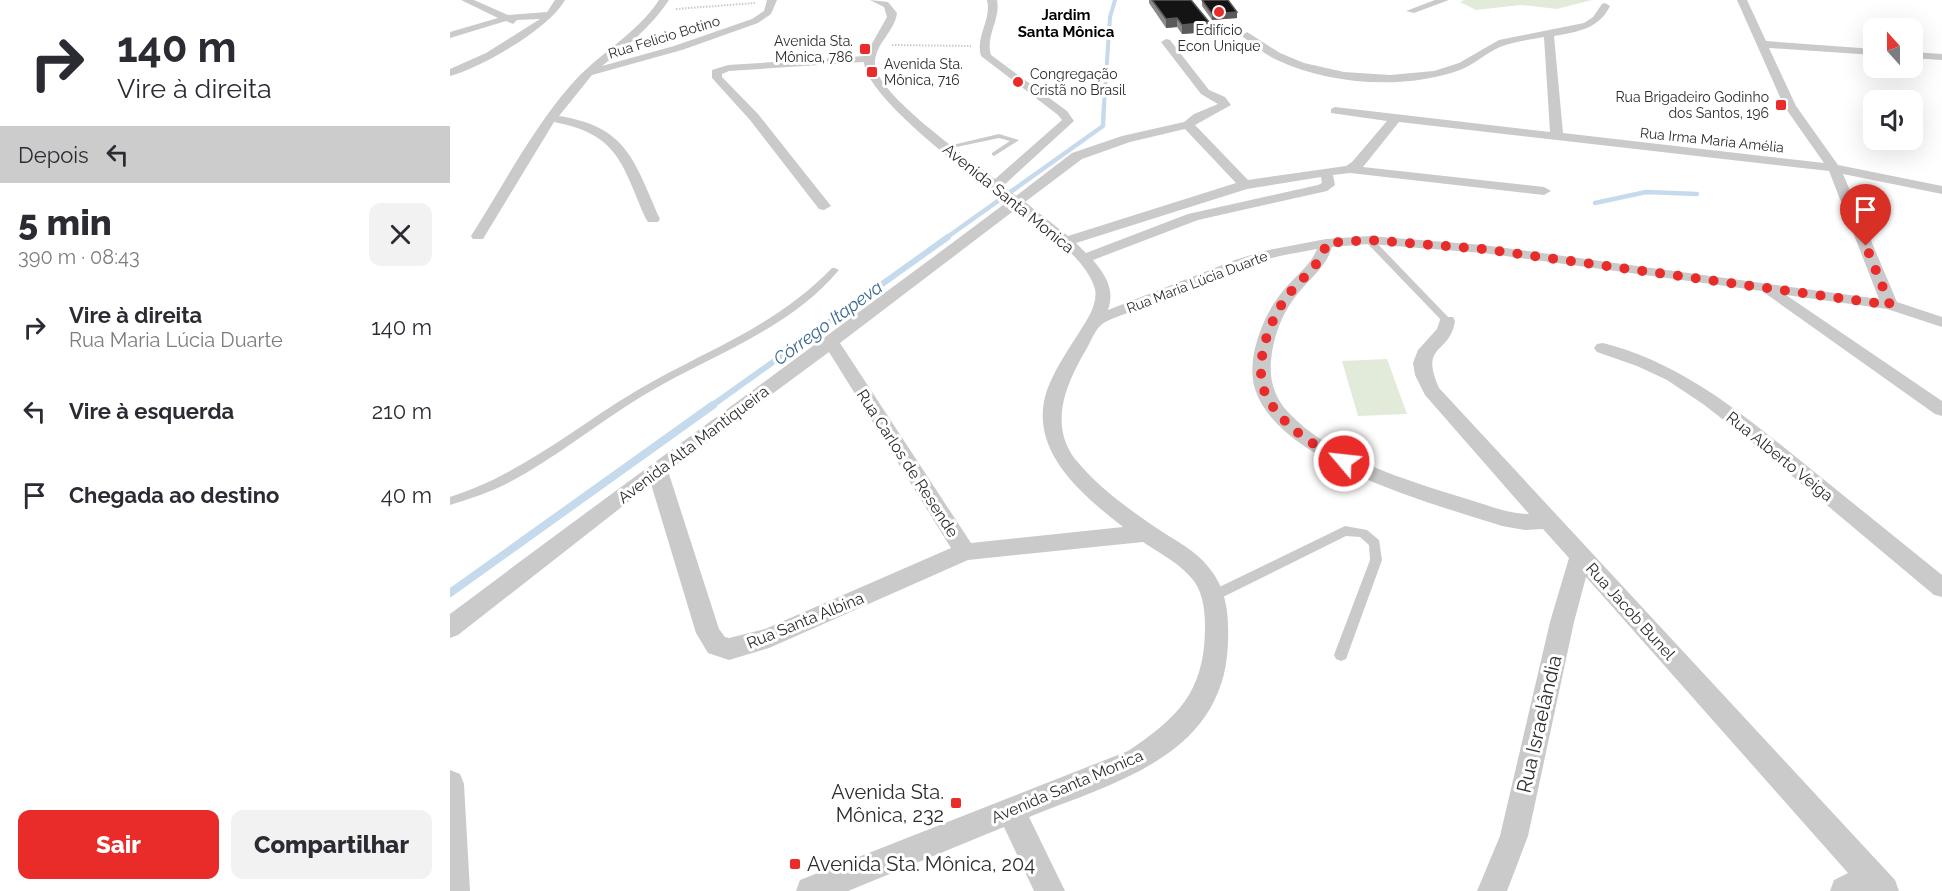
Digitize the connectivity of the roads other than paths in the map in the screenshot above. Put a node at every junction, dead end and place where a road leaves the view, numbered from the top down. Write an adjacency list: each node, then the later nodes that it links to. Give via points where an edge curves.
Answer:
1 (466, 0): 12 (street)
2 (875, 0): 24 (street, via 890,7 892,17)
3 (992, 0): 41 (street, via 994,13 984,46 986,56 1064,113 1068,121)
4 (1444, 0): 10 (street)
5 (1742, 0): 19 (street)
6 (772, 1): 25 (street, Rua Felicio Botino, via 763,17 744,26)
7 (558, 2): 11 (street)
8 (661, 5): 25 (street, via 625,43)
9 (1605, 6): 15 (street, via 1596,21)
10 (1411, 11)
11 (544, 16): 12 (street); 13 (street); 14 (street)
12 (510, 20): 13 (street); 16 (street)
13 (528, 22): 14 (street)
14 (522, 33): 21 (street)
15 (1549, 33): 17 (street, via 1495,44 1456,68 1387,78 1340,75 1305,67 1278,57); 32 (street)
16 (450, 35)
17 (1247, 35)
18 (1166, 42): 27 (street)
19 (1762, 44): 20 (street); 35 (street, via 1790,106)
20 (1863, 51)
21 (490, 55): 26 (street); 26 (street, via 473,70)
22 (1923, 55): 23 (street)
23 (1942, 57)
24 (868, 59): 33 (street, Avenida Santa Monica, via 879,87 898,108); 42 (street, via 717,71 715,75 754,117)
25 (587, 73): 30 (street)
26 (454, 77)
27 (1197, 107): 28 (street, Avenida Alta Mantiqueira); 38 (street); 41 (street, Avenida Alta Mantiqueira, via 1077,156)
28 (1218, 110)
29 (1335, 111): 31 (street, Rua Irma Maria Amélia)
30 (552, 117): 43 (street, via 581,124 606,136 622,153); 44 (street)
31 (1395, 119): 32 (street, Rua Irma Maria Amélia); 36 (street)
32 (1557, 138): 35 (street, Rua Irma Maria Amélia)
33 (947, 147): 34 (lane, via 999,136 1016,141); 41 (street, Avenida Santa Monica)
34 (994, 154)
35 (1834, 168): 39 (street, Rua Irma Maria Amélia); 51 (street)
36 (1350, 169): 37 (street); 40 (street)
37 (1326, 174): 38 (street); 48 (street, via 1328,185 1322,189 1193,218)
38 (1245, 185): 46 (street)
39 (1942, 190)
40 (1544, 191)
41 (1006, 195): 46 (street, Avenida Santa Monica); 55 (street, Avenida Alta Mantiqueira)
42 (824, 206)
43 (653, 219)
44 (478, 236)
45 (1369, 240): 47 (street, Rua Maria Lúcia Duarte); 50 (street, Rua Maria Lúcia Duarte, via 1483,249); 53 (lane)
46 (1066, 241): 48 (street, Avenida Santa Monica)
47 (1326, 243): 52 (street, Rua Maria Lúcia Duarte, via 1240,263); 60 (street, via 1319,259 1274,316 1264,345 1265,392 1277,410 1302,436 1365,471 1508,519)
48 (1083, 259): 52 (street, Avenida Santa Monica, via 1102,290)
49 (835, 270): 59 (lane, via 813,294 759,328 639,394 494,486)
50 (1766, 288): 51 (street, Rua Maria Lúcia Duarte); 57 (street)
51 (1890, 305): 54 (street, Rua Maria Lúcia Duarte)
52 (1095, 321): 61 (street, Avenida Santa Monica, via 1059,378 1051,416 1053,434 1061,453 1081,479)
53 (1447, 321): 60 (street, Rua Jacob Bunel, via 1445,330 1422,360 1422,374 1442,403)
54 (1942, 322)
55 (831, 342): 58 (street, Avenida Alta Mantiqueira); 62 (street, Rua Carlos de Resende)
56 (1603, 348): 64 (street, Rua Alberto Veiga, via 1673,376 1710,400)
57 (1942, 410)
58 (657, 469): 62 (street, Rua Santa Albina, via 708,633 717,646 729,649 769,638); 66 (street, Avenida Alta Mantiqueira)
59 (450, 501)
60 (1547, 520): 63 (street, Rua Jacob Bunel)
61 (1147, 533): 62 (street, Rua Carlos de Resende); 65 (street, Avenida Santa Monica, via 1181,554 1199,572)
62 (965, 552)
63 (1581, 556): 71 (street, Rua Jacob Bunel); 74 (street, Rua Israelândia, via 1562,622 1514,836)
64 (1942, 588)
65 (1213, 596): 67 (lane, via 1331,536 1353,530 1363,533 1375,543 1376,560); 69 (street, Avenida Santa Monica, via 1218,627 1214,668 1199,703 1169,739 1137,760)
66 (450, 628)
67 (1341, 655)
68 (450, 784): 70 (street)
69 (1011, 810): 72 (street, Avenida Santa Monica); 73 (street)
70 (453, 880)
71 (1877, 884): 75 (street)
72 (811, 891)
73 (1050, 891)
74 (1492, 891)
75 (1845, 891)

